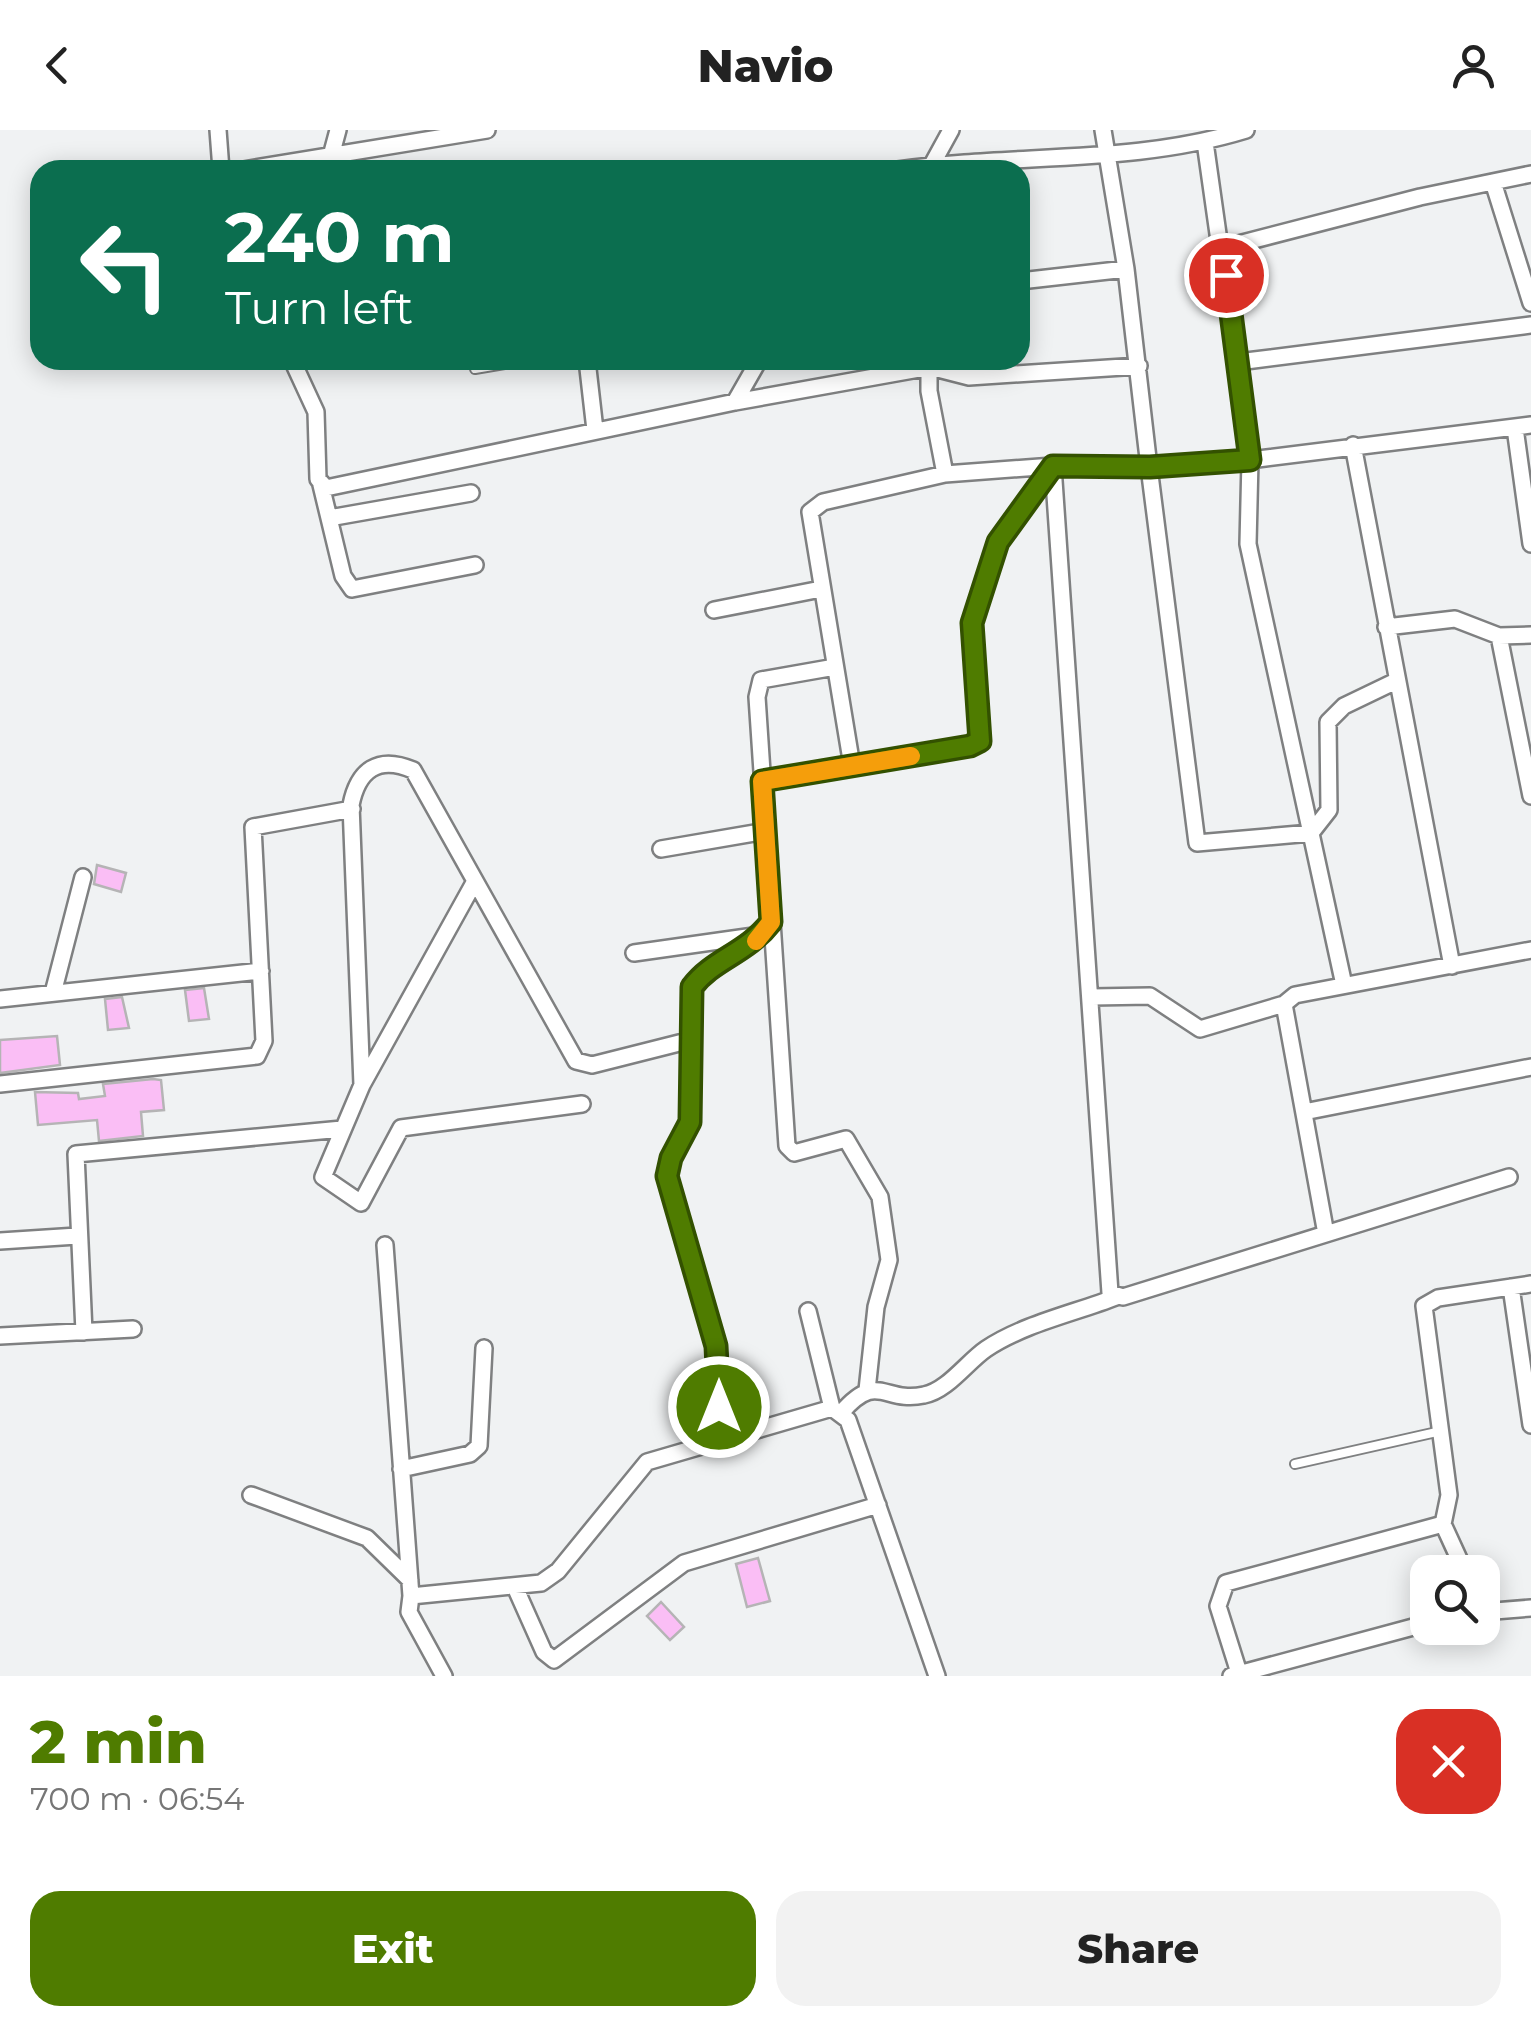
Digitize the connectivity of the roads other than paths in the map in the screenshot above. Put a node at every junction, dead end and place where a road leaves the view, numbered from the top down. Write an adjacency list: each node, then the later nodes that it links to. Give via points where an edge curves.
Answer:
1 (218, 130): 10 (street)
2 (338, 130): 8 (street)
3 (488, 130): 8 (street)
4 (951, 130): 12 (street)
5 (1102, 130): 9 (street)
6 (1246, 130): 7 (street)
7 (1206, 142): 9 (street); 16 (street)
8 (331, 156): 11 (street)
9 (1106, 156): 13 (street); 17 (street)
10 (220, 160)
11 (306, 160)
12 (934, 160)
13 (1030, 161)
14 (1531, 174): 15 (street)
15 (1493, 182): 16 (street); 19 (street)
16 (1222, 248): 21 (street)
17 (1126, 269): 18 (street); 22 (street)
18 (1030, 280)
19 (1531, 304)
20 (1531, 325): 21 (street)
21 (1238, 362): 33 (street)
22 (1139, 366): 28 (street, via 970,377); 35 (street)
23 (297, 370): 37 (street, via 316,412)
24 (589, 370): 31 (street)
25 (752, 370): 29 (street)
26 (894, 370): 29 (street)
27 (929, 370): 36 (street)
28 (950, 370)
29 (734, 402): 31 (street)
30 (1523, 427): 32 (street); 40 (street)
31 (594, 430): 37 (street)
32 (1353, 446): 33 (street); 44 (street)
33 (1250, 460): 35 (street); 55 (street, via 1248,544)
34 (1053, 466): 35 (street); 36 (street); 50 (street, via 998,542 972,623 980,741); 66 (street)
35 (1150, 467): 55 (street, via 1197,843)
36 (945, 474): 42 (street, via 814,506 809,523)
37 (321, 486): 39 (street)
38 (471, 493): 39 (street)
39 (328, 518): 41 (street, via 352,589)
40 (1531, 544)
41 (476, 565)
42 (821, 588): 43 (street); 47 (street)
43 (714, 610)
44 (1386, 626): 46 (street, via 1455,619); 48 (street)
45 (1531, 635): 46 (street)
46 (1499, 636): 49 (street)
47 (835, 667): 50 (street); 51 (street, via 761,680)
48 (1396, 681): 55 (street, via 1344,706 1328,722 1329,810); 62 (street)
49 (1526, 747): 52 (street)
50 (852, 766): 51 (street)
51 (762, 781): 54 (street)
52 (1531, 796)
53 (352, 809): 58 (street, via 367,770 413,770); 63 (street, via 253,827); 72 (street)
54 (766, 831): 56 (street); 59 (street)
55 (1311, 833): 64 (street)
56 (661, 849)
57 (83, 877): 65 (street)
58 (475, 881): 69 (street, via 576,1061 592,1065); 72 (street)
59 (766, 929): 61 (street); 69 (street, via 692,987); 89 (street, via 787,1146 794,1152 846,1139 880,1196 890,1260 876,1307)
60 (1531, 950): 62 (street)
61 (634, 952)
62 (1452, 966): 64 (street)
63 (261, 972): 65 (street); 71 (street, via 264,1040 257,1056)
64 (1344, 985): 68 (street, via 1295,995)
65 (53, 993): 67 (street)
66 (1092, 997): 68 (street, via 1150,996 1200,1030); 83 (street, via 1106,1270)
67 (0, 999)
68 (1284, 1004): 74 (street)
69 (690, 1040): 93 (street, via 690,1122 667,1176 718,1356)
70 (1531, 1066): 74 (street)
71 (0, 1084)
72 (362, 1085): 75 (street)
73 (582, 1104): 75 (street, via 402,1128 358,1203 322,1174)
74 (1304, 1112): 77 (street)
75 (342, 1128): 78 (street, via 82,1150 74,1160)
76 (1509, 1177): 77 (street)
77 (1326, 1234): 83 (street)
78 (77, 1236): 79 (street); 86 (street)
79 (0, 1241)
80 (385, 1244): 95 (street)
81 (1531, 1284): 82 (street)
82 (1511, 1287): 91 (street); 92 (street, via 1424,1306)
83 (1116, 1297): 89 (street, via 987,1348 930,1394)
84 (808, 1311): 90 (street)
85 (133, 1329): 86 (street)
86 (84, 1332): 87 (street)
87 (0, 1336)
88 (484, 1348): 95 (street, via 479,1446 470,1454)
89 (867, 1390): 90 (street)
90 (836, 1410): 93 (street); 97 (street, via 848,1420)
91 (1531, 1425)
92 (1440, 1432): 94 (lane); 98 (street, via 1449,1495)
93 (719, 1440): 100 (street, via 647,1462 551,1579)
94 (1295, 1464)
95 (401, 1468): 101 (street)
96 (251, 1496): 101 (street, via 366,1538)
97 (878, 1505): 100 (street, via 684,1563 554,1660 544,1652); 107 (street)
98 (1443, 1524): 99 (street); 106 (street, via 1226,1584 1218,1606)
99 (1457, 1555)
100 (515, 1587): 101 (street)
101 (410, 1588): 105 (street, via 409,1612)
102 (1531, 1608): 103 (street)
103 (1500, 1611)
104 (1410, 1628): 106 (street)
105 (438, 1673)
106 (1237, 1675)
107 (937, 1676)

